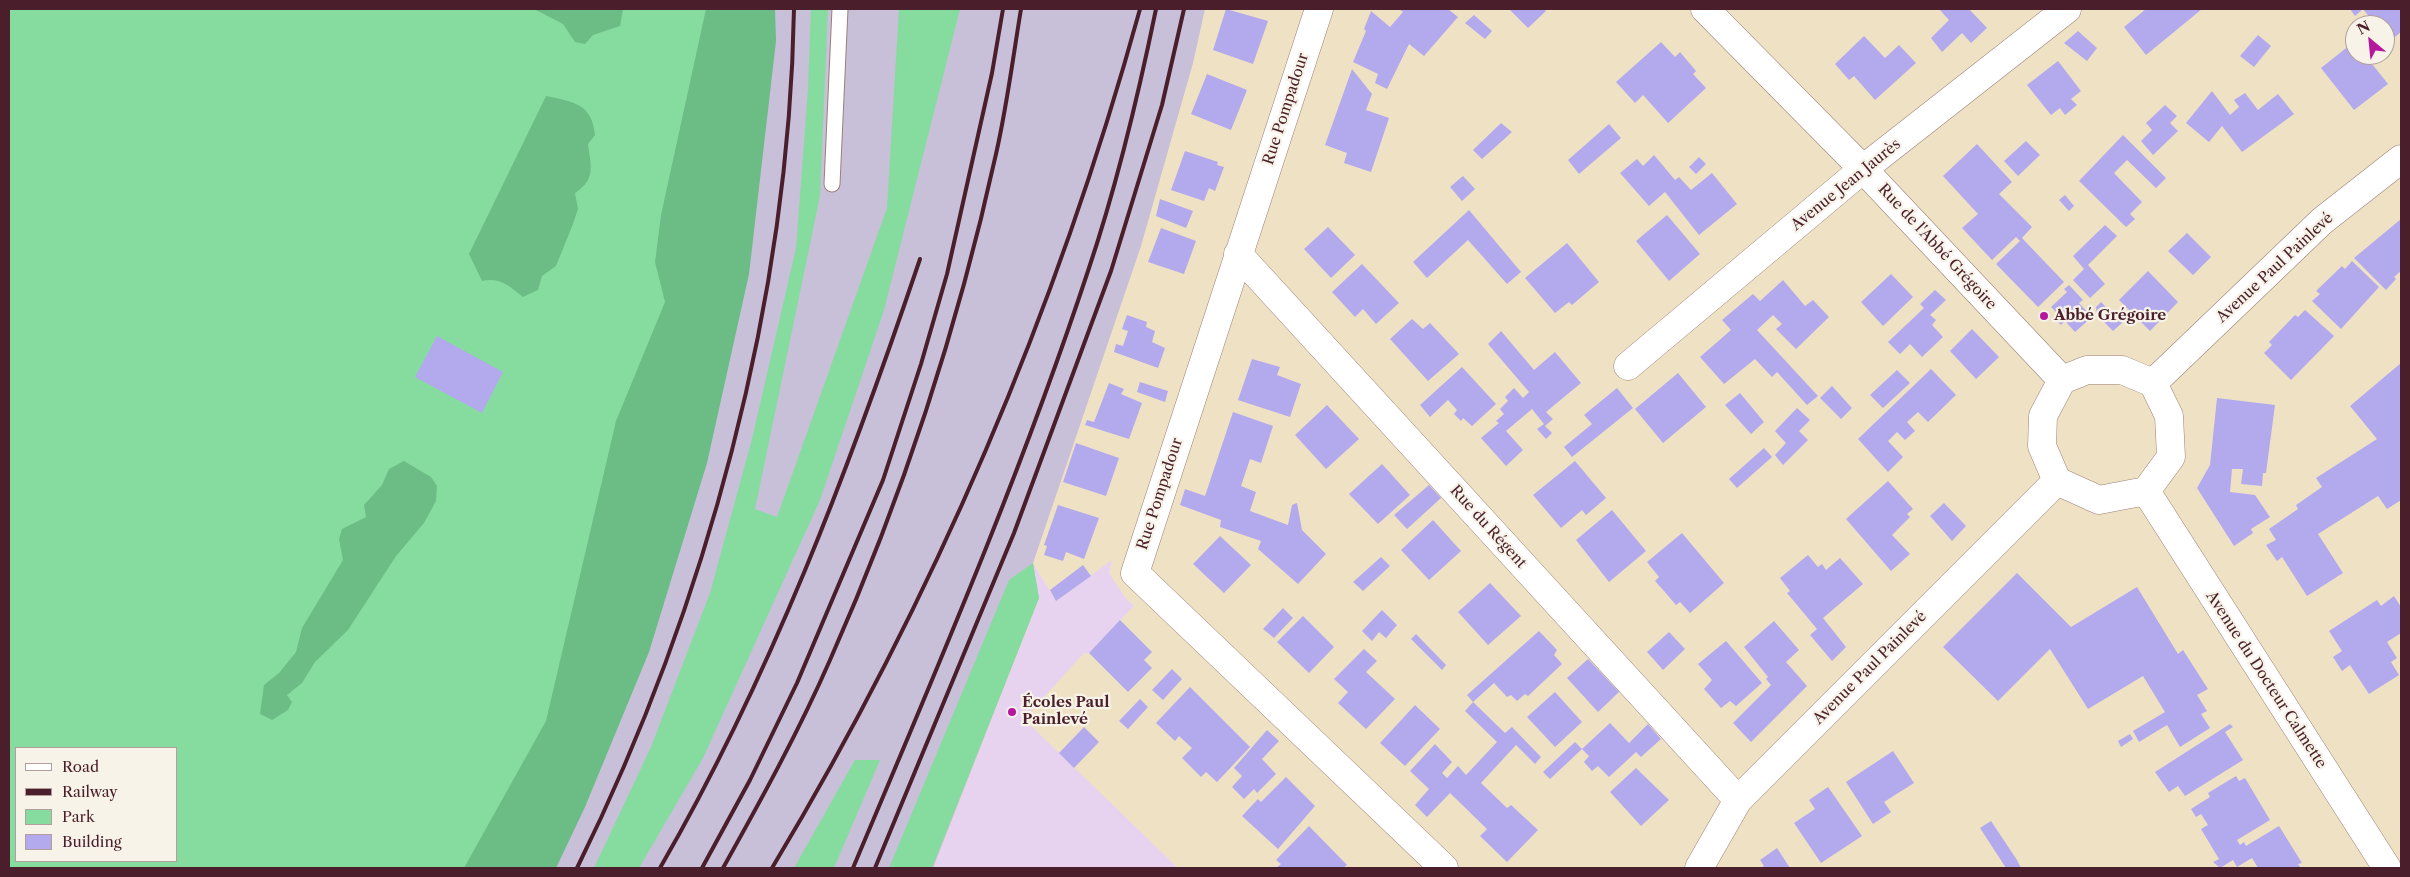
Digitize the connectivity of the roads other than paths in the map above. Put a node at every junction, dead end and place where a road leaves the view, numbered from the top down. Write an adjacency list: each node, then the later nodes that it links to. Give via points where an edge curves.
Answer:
1 (840, 9): 7 (lane)
2 (1319, 9): 8 (street, Rue Pompadour)
3 (1705, 9): 6 (street, Rue de l'Abbé Grégoire)
4 (2068, 9): 6 (street, Avenue Jean Jaurès)
5 (2401, 159): 11 (street, Avenue Paul Painlevé, via 2322,222)
6 (1863, 169): 9 (street, Avenue Jean Jaurès); 10 (street, Rue de l'Abbé Grégoire)
7 (832, 184)
8 (1238, 254): 14 (street, Rue du Régent); 15 (street, Rue Pompadour, via 1135,573)
9 (1628, 366)
10 (2062, 380): 11 (street, via 2087,370 2122,370); 12 (street, via 2043,416 2042,446)
11 (2153, 382): 13 (street, via 2169,416 2171,457)
12 (2057, 481): 13 (street, via 2099,500); 14 (street, Avenue Paul Painlevé)
13 (2146, 491): 17 (street, Avenue du Docteur Calmette)
14 (1738, 800): 16 (street, Avenue Paul Painlevé)
15 (1444, 868)
16 (1699, 868)
17 (2386, 868)

